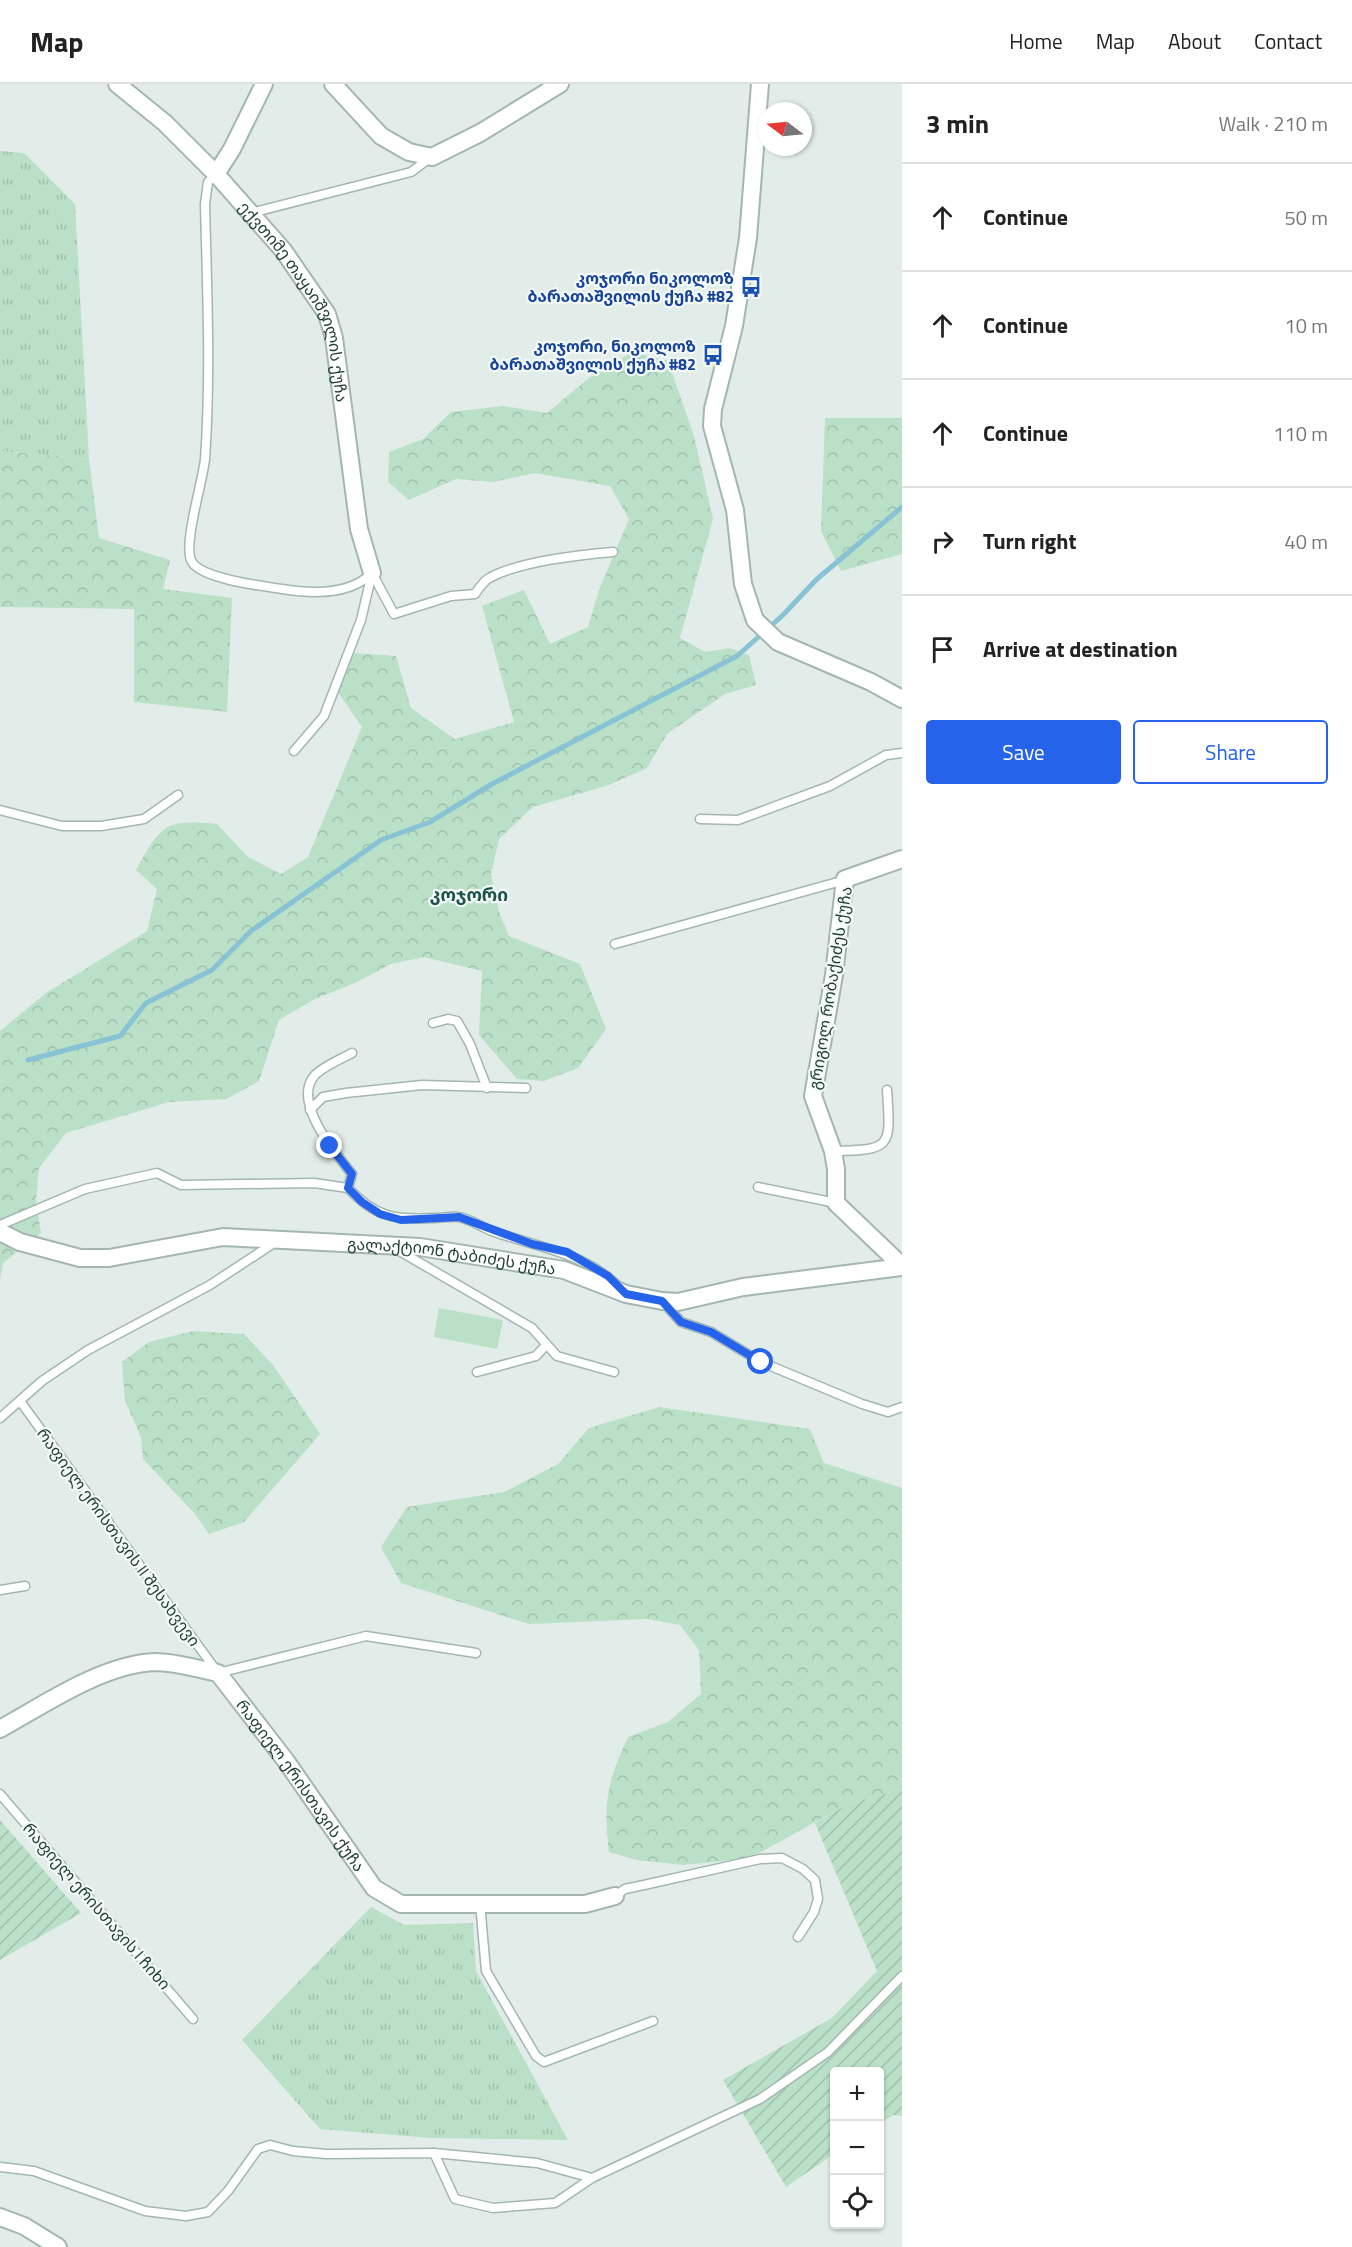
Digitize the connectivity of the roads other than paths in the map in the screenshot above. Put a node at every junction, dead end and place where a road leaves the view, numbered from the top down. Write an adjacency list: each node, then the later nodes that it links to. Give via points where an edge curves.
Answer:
1 (117, 84): 7 (street, ექვთიმე თაყაიშვილის ქუჩა, via 165,123)
2 (264, 84): 7 (street)
3 (333, 84): 6 (street, via 381,135 409,152)
4 (560, 84): 6 (street)
5 (760, 84): 11 (street, via 748,238 712,426 735,510 744,584 755,620 778,642)
6 (432, 157): 8 (lane, via 411,172)
7 (216, 174): 8 (street, ექვთიმე თაყაიშვილის ქუჩა); 10 (lane, via 208,182 205,204 204,461 190,537 190,559 195,567 214,576 285,589 337,591 361,584)
8 (251, 213): 10 (street, ექვთიმე თაყაიშვილის ქუჩა, via 283,250 327,314 334,338 359,529)
9 (613, 552): 10 (lane, via 569,556 517,569 489,578 475,594 451,596 394,614)
10 (372, 573): 12 (lane, via 361,620 324,716)
11 (902, 699)
12 (294, 751)
13 (902, 753): 16 (lane, via 886,755 830,786 738,820)
14 (178, 795): 15 (lane, via 144,819 101,826 62,826)
15 (0, 810)
16 (700, 819)
17 (902, 859): 18 (street, გრიგოლ რობაქიძეს ქუჩა)
18 (845, 879): 19 (lane); 26 (street, გრიგოლ რობაქიძეს ქუჩა, via 834,975 813,1096)
19 (615, 944)
20 (433, 1023): 22 (lane, via 448,1019 463,1028)
21 (352, 1053): 25 (lane, via 315,1076 306,1094)
22 (487, 1088): 23 (lane); 25 (lane, via 422,1085 346,1093 323,1097)
23 (526, 1089)
24 (887, 1090): 26 (lane, via 888,1137 883,1145 872,1150)
25 (310, 1110): 28 (lane, via 330,1146 352,1174)
26 (833, 1151): 29 (street, გრიგოლ რობაქიძეს ქუჩა)
27 (758, 1187): 29 (lane)
28 (348, 1188): 30 (lane, via 314,1183 181,1185 157,1173 84,1189); 35 (lane, via 380,1214 401,1220 459,1217 532,1244 567,1252 608,1276)
29 (836, 1203): 34 (street)
30 (0, 1226)
31 (0, 1232): 32 (street, გალაქტიონ ტაბიძეს ქუჩა, via 20,1242 80,1258 109,1258 223,1237)
32 (278, 1241): 33 (street, გალაქტიონ ტაბიძეს ქუჩა); 40 (lane, via 210,1285 87,1350)
33 (394, 1247): 35 (street, გალაქტიონ ტაბიძეს ქუჩა, via 420,1247 564,1270); 37 (lane, via 532,1328)
34 (902, 1267): 36 (street, გალაქტიონ ტაბიძეს ქუჩა, via 743,1287 678,1302)
35 (626, 1294): 36 (street, გალაქტიონ ტაბიძეს ქუჩა)
36 (662, 1301): 41 (lane, via 681,1322 711,1332 761,1362 862,1404 888,1412)
37 (546, 1345): 38 (lane, via 536,1356); 39 (lane, via 556,1356)
38 (477, 1372)
39 (614, 1372)
40 (20, 1401): 42 (lane); 46 (lane, რაფიელ ერისთავის II შესახვევი)
41 (902, 1407)
42 (0, 1418)
43 (26, 1586): 44 (lane)
44 (0, 1590)
45 (476, 1653): 46 (lane, via 366,1636)
46 (218, 1673): 47 (street, via 154,1662 124,1667 80,1685); 50 (street, რაფიელ ერისთავის ქუჩა, via 286,1761 375,1888 401,1904)
47 (0, 1729)
48 (0, 1794): 53 (lane, რაფიელ ერისთავის I ჩიხი)
49 (615, 1896): 50 (street, რაფიელ ერისთავის ქუჩა, via 585,1904); 51 (lane, via 654,1882 760,1859 782,1858 815,1880 818,1899)
50 (480, 1903): 54 (lane, via 486,1971 536,2056 544,2062)
51 (798, 1937)
52 (902, 1976): 57 (lane, via 828,2052 760,2099)
53 (193, 2019)
54 (653, 2021)
55 (434, 2153): 56 (lane, via 326,2154 270,2145 258,2149 208,2212 186,2216 145,2211 34,2171); 57 (lane, via 537,2163); 57 (lane, via 455,2199 493,2208 555,2203)
56 (0, 2167)
57 (592, 2178)
58 (0, 2217): 59 (street, via 24,2226)
59 (58, 2247)

